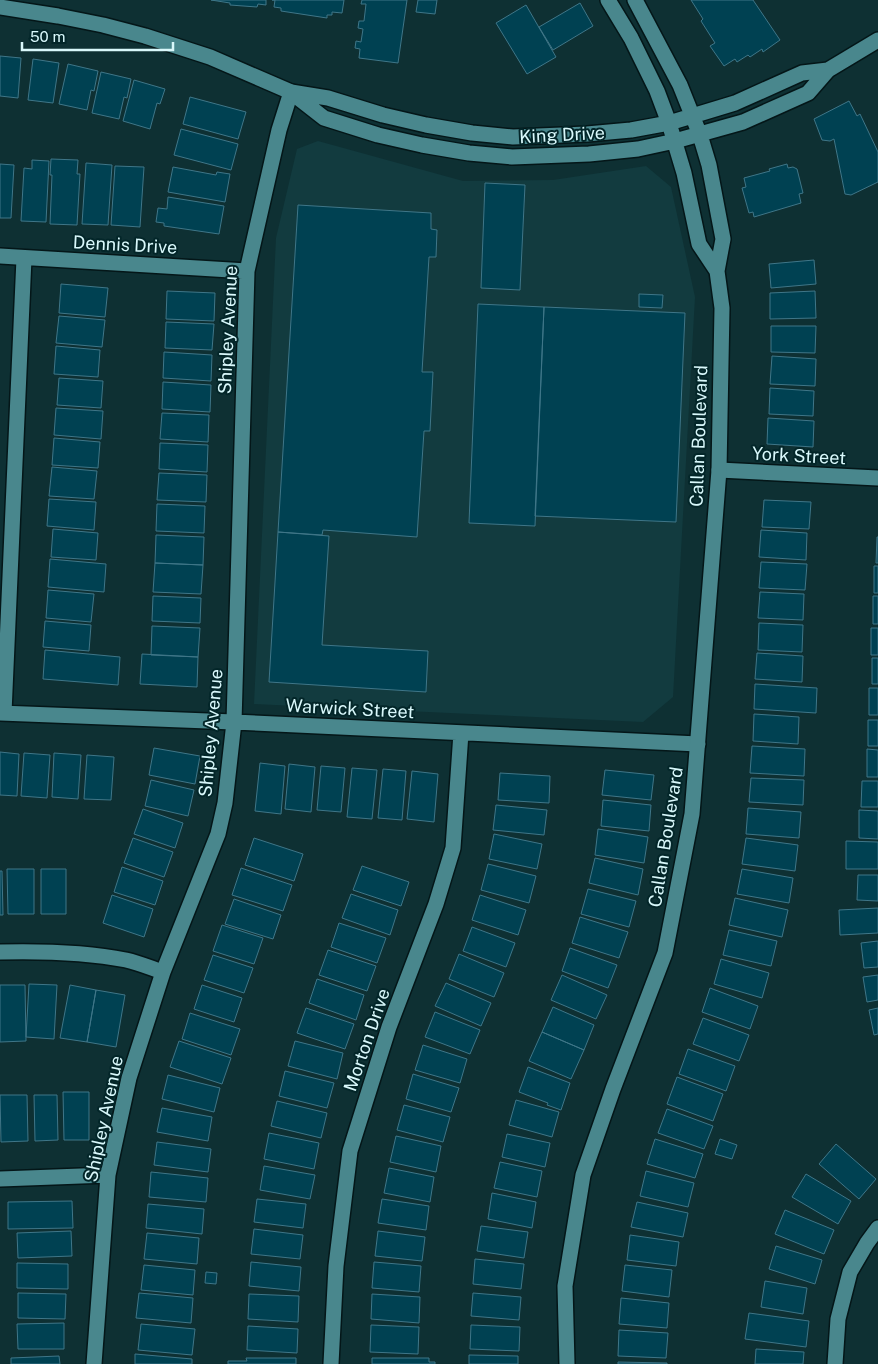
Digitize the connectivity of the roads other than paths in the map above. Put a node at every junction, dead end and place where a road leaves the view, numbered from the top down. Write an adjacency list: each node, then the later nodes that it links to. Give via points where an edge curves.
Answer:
1 (608, 0): 8 (street, Callan Boulevard, via 631,38)
2 (635, 0): 7 (street, Callan Boulevard, via 680,85)
3 (0, 7): 6 (street, King Drive, via 58,16 145,36 210,57)
4 (878, 40): 5 (street, King Drive)
5 (828, 70): 7 (street, King Drive, via 802,73 735,103); 9 (street, King Drive, via 808,93 743,122)
6 (291, 92): 8 (street, King Drive, via 328,98 426,125 513,137 587,134); 10 (street, King Drive, via 324,118 387,137 470,153 556,157); 13 (street, Shipley Avenue, via 279,130)
7 (692, 116): 8 (street, King Drive); 9 (street, Callan Boulevard)
8 (669, 123): 10 (street, Callan Boulevard)
9 (700, 135): 10 (street, King Drive); 14 (street, Callan Boulevard, via 723,239)
10 (675, 141): 14 (street, Callan Boulevard, via 699,244)
11 (0, 256): 12 (street, Dennis Drive)
12 (24, 258): 13 (street, Dennis Drive); 17 (street)
13 (247, 271): 18 (street, Shipley Avenue)
14 (717, 271): 15 (street, Callan Boulevard, via 722,308)
15 (719, 470): 16 (street, York Street); 20 (street, Callan Boulevard)
16 (878, 478)
17 (2, 713): 18 (street, Warwick Street)
18 (234, 722): 19 (street, Warwick Street); 22 (street, Shipley Avenue, via 225,803 218,834)
19 (461, 733): 20 (street, Warwick Street); 27 (street, Morton Drive, via 453,848 436,904 389,1027 350,1151 336,1266)
20 (698, 744): 28 (street, Callan Boulevard, via 692,814 665,953 583,1175 565,1286)
21 (0, 952): 22 (street, via 39,951 128,960)
22 (163, 972): 23 (street, Shipley Avenue, via 129,1078)
23 (108, 1175): 24 (street); 26 (street, Shipley Avenue)
24 (0, 1180)
25 (878, 1228): 29 (street, via 850,1272 838,1319)
26 (94, 1364)
27 (332, 1364)
28 (567, 1364)
29 (835, 1364)

